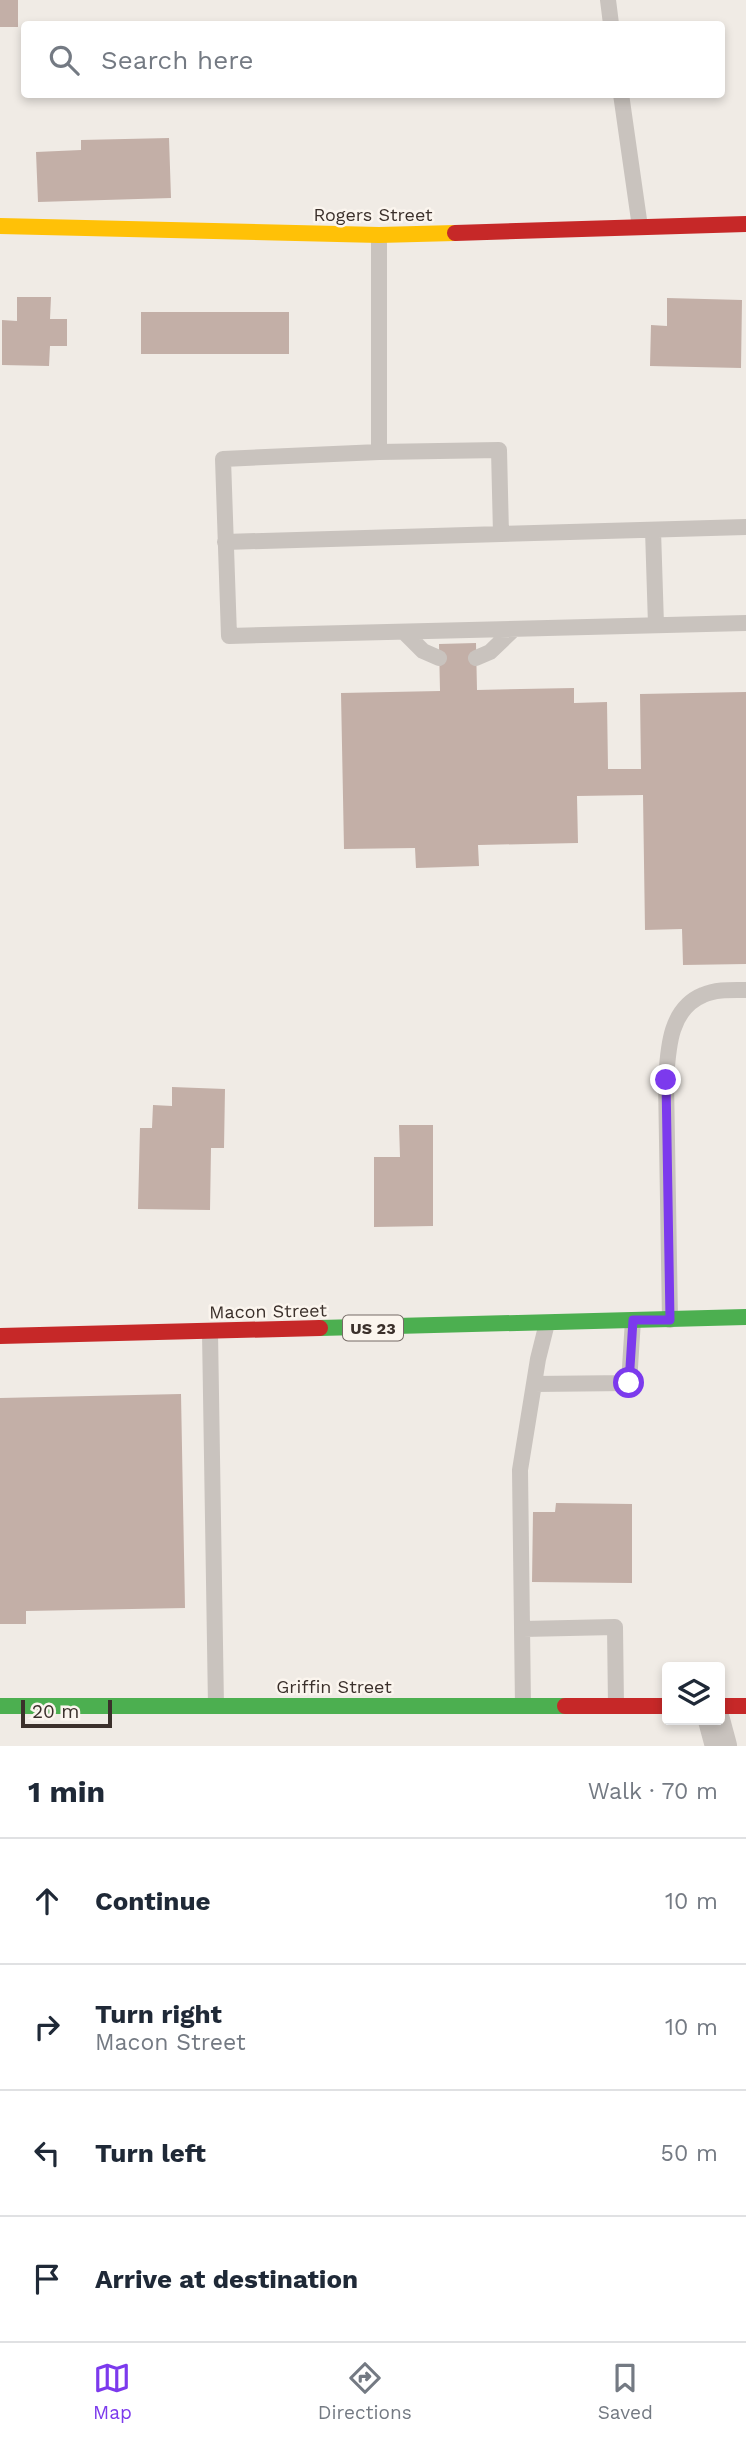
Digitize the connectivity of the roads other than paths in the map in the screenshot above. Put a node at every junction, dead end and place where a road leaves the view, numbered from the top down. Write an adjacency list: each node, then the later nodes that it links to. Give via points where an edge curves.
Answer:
1 (608, 0): 2 (lane)
2 (611, 21)
3 (622, 98): 6 (lane)
4 (746, 224): 6 (main road, Rogers Street)
5 (0, 226): 7 (main road, Rogers Street)
6 (640, 227): 7 (main road, Rogers Street)
7 (379, 235): 8 (lane)
8 (379, 452): 11 (lane, via 499,450); 12 (lane, via 223,459)
9 (746, 527): 10 (lane)
10 (653, 530): 11 (lane); 14 (lane)
11 (501, 534): 12 (lane)
12 (225, 542): 16 (lane, via 229,636)
13 (746, 623): 14 (lane)
14 (656, 625): 15 (lane)
15 (514, 629): 16 (lane); 18 (lane, via 490,652)
16 (404, 632): 17 (lane)
17 (439, 658)
18 (476, 658)
19 (746, 990): 22 (lane, via 701,995 676,1020 669,1044)
20 (746, 1317): 22 (main road, Macon Street / US 23)
21 (633, 1320): 22 (main road, Macon Street / US 23); 23 (main road, Macon Street / US 23); 26 (lane, via 629,1383)
22 (670, 1320)
23 (547, 1323): 24 (main road, Macon Street / US 23); 26 (lane)
24 (210, 1332): 25 (main road, Macon Street / US 23); 29 (lane)
25 (0, 1336)
26 (534, 1384): 27 (lane, via 520,1470)
27 (523, 1629): 30 (lane); 31 (lane, via 615,1628)
28 (0, 1706): 29 (main road, Griffin Street)
29 (216, 1706): 30 (main road, Griffin Street)
30 (523, 1706): 31 (main road, Griffin Street)
31 (616, 1706): 32 (main road, Griffin Street)
32 (662, 1706)
33 (725, 1706): 34 (main road)
34 (746, 1706)
35 (715, 1725): 36 (street)
36 (720, 1746)

